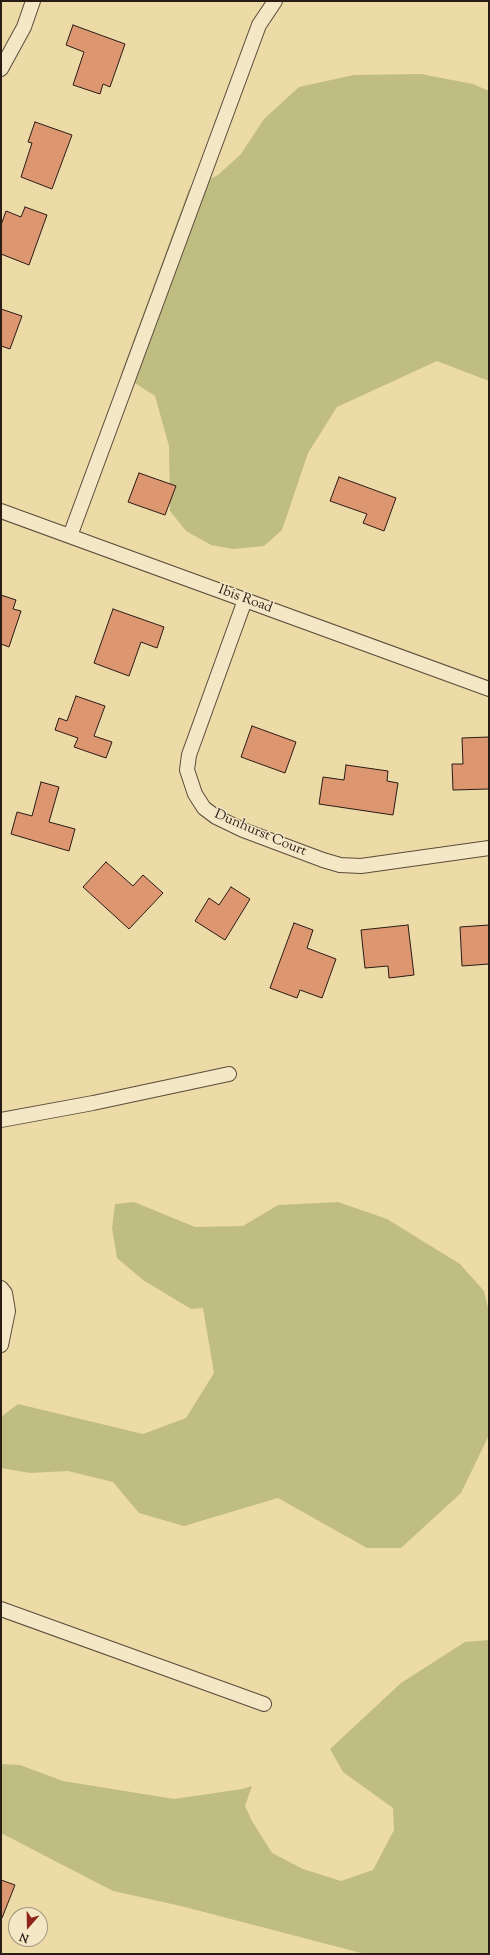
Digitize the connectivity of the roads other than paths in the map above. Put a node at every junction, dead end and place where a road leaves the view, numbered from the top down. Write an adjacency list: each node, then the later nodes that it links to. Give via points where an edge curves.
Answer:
1 (33, 1): 3 (street, via 24,27)
2 (275, 1): 5 (street, via 259,25)
3 (1, 69)
4 (1, 511): 5 (street, Ibis Road)
5 (70, 536): 6 (street, Ibis Road)
6 (245, 600): 7 (street, Ibis Road); 8 (street, Dunhurst Court, via 188,755 187,770 195,794 204,808 243,830 340,865 361,866)
7 (489, 689)
8 (489, 848)
9 (229, 1074): 10 (street)
10 (1, 1120)
11 (3, 1290): 12 (street, via 8,1311)
12 (1, 1345)
13 (1, 1609): 14 (street)
14 (264, 1704)

